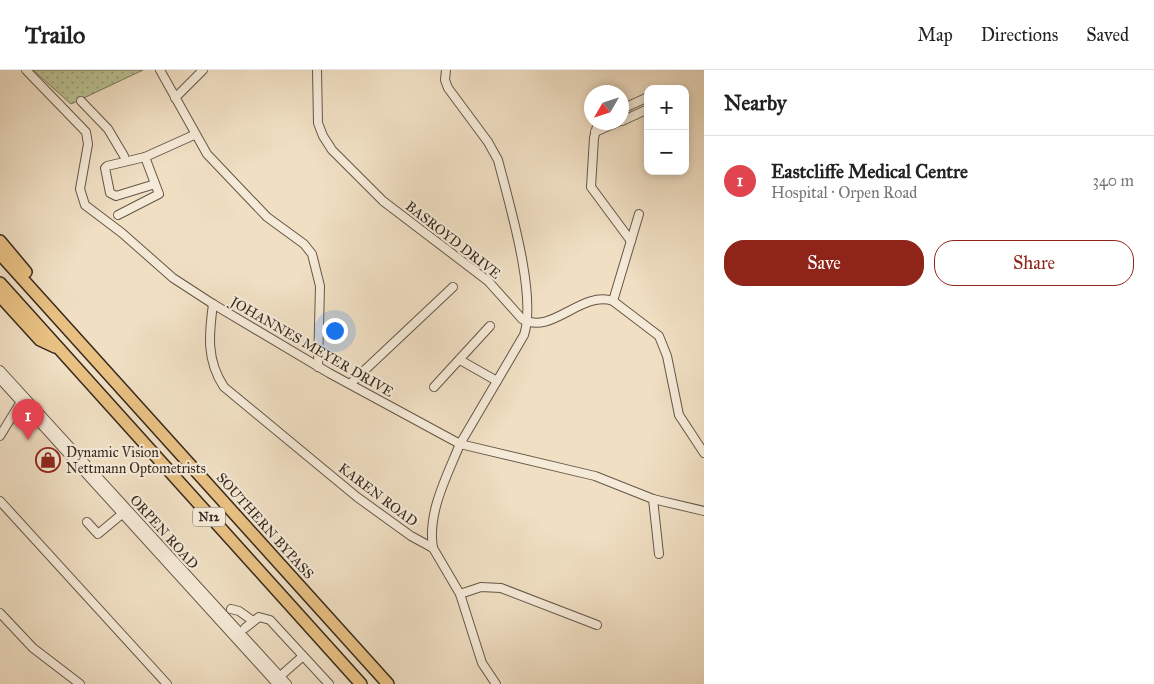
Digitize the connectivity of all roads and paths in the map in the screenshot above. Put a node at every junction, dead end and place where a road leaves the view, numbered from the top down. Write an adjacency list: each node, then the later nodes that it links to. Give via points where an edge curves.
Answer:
1 (26, 70): 13 (street)
2 (160, 70): 6 (street)
3 (203, 70): 6 (street)
4 (317, 70): 31 (street, BASROYD DRIVE, via 318,123 332,150 374,193 484,277)
5 (446, 70): 31 (street, via 445,80 450,91 498,160 526,282)
6 (175, 98): 16 (street)
7 (644, 98): 9 (street)
8 (81, 101): 12 (street)
9 (629, 106)
10 (644, 111): 11 (street)
11 (629, 118)
12 (98, 119): 13 (street); 17 (street, via 113,135)
13 (85, 130): 29 (street, JOHANNES MEYER DRIVE, via 88,140 80,190 85,205 173,278)
14 (600, 130): 15 (street)
15 (595, 132): 23 (street, via 591,187)
16 (194, 135): 18 (street); 35 (street, via 211,160 260,210 312,254 320,286)
17 (124, 156)
18 (145, 157): 19 (street); 19 (street, via 107,166 110,194 116,196)
19 (155, 184): 21 (street, via 159,191 157,196)
20 (639, 214): 23 (street)
21 (118, 215)
22 (0, 241): 30 (highway, via 32,279)
23 (631, 241): 28 (street)
24 (0, 254): 30 (highway, SOUTHERN BYPASS / N12)
25 (0, 283): 33 (highway, N12)
26 (453, 287): 39 (street)
27 (0, 296): 33 (highway, via 40,340)
28 (613, 301): 31 (street, via 598,299 546,321); 44 (street, via 659,336 679,415)
29 (213, 304): 35 (street, JOHANNES MEYER DRIVE); 50 (street, KAREN ROAD, via 209,348 224,387 358,497)
30 (53, 311): 65 (highway, SOUTHERN BYPASS / N12)
31 (528, 322): 38 (street, via 520,343)
32 (490, 326): 34 (street)
33 (59, 348): 64 (highway, N12)
34 (460, 360): 38 (street); 40 (street)
35 (318, 367): 39 (street, JOHANNES MEYER DRIVE)
36 (0, 370): 41 (street)
37 (0, 379): 41 (street)
38 (497, 380): 43 (street)
39 (350, 384): 43 (street, JOHANNES MEYER DRIVE)
40 (434, 388)
41 (22, 399): 42 (street); 48 (street, ORPEN ROAD); 59 (street, ORPEN ROAD)
42 (0, 436)
43 (460, 444): 45 (street, JOHANNES MEYER DRIVE, via 595,476); 50 (street, via 432,522)
44 (704, 453)
45 (653, 499): 47 (street, JOHANNES MEYER DRIVE); 51 (street)
46 (0, 501): 61 (street)
47 (704, 511)
48 (122, 514): 49 (street, via 98,534); 59 (street, ORPEN ROAD)
49 (87, 522)
50 (433, 548): 52 (street)
51 (659, 554)
52 (460, 594): 56 (street, via 481,587 501,588); 66 (street, via 482,662)
53 (231, 609): 55 (street)
54 (0, 613): 60 (street, via 33,648)
55 (253, 621): 57 (street); 58 (street, via 261,617 270,620)
56 (597, 625)
57 (245, 628)
58 (303, 656): 59 (street); 63 (street)
59 (276, 682): 62 (street, ORPEN ROAD)
60 (80, 684)
61 (167, 684)
62 (286, 684)
63 (328, 684)
64 (361, 684)
65 (388, 684)
66 (496, 684)

